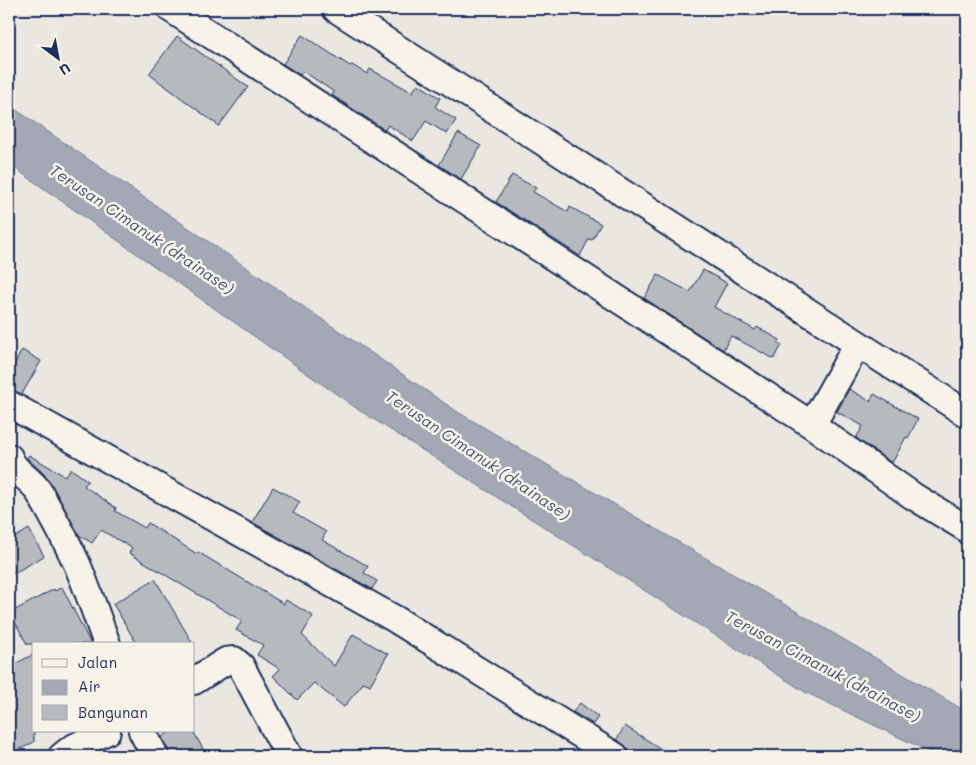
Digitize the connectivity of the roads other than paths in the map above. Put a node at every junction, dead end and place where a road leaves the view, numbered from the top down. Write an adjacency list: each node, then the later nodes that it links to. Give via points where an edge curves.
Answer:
1 (171, 9): 6 (street)
2 (336, 9): 3 (street)
3 (857, 345): 5 (street); 6 (street)
4 (9, 404): 16 (street, via 395,619)
5 (967, 414)
6 (812, 425): 8 (street, via 913,496)
7 (9, 458): 9 (street, via 18,472 37,489 53,518 76,563)
8 (967, 529)
9 (106, 642)
10 (195, 679): 15 (street, via 226,661 234,660 241,666)
11 (105, 732): 13 (street)
12 (143, 732): 14 (street)
13 (62, 756)
14 (155, 756)
15 (289, 756)
16 (615, 756)

